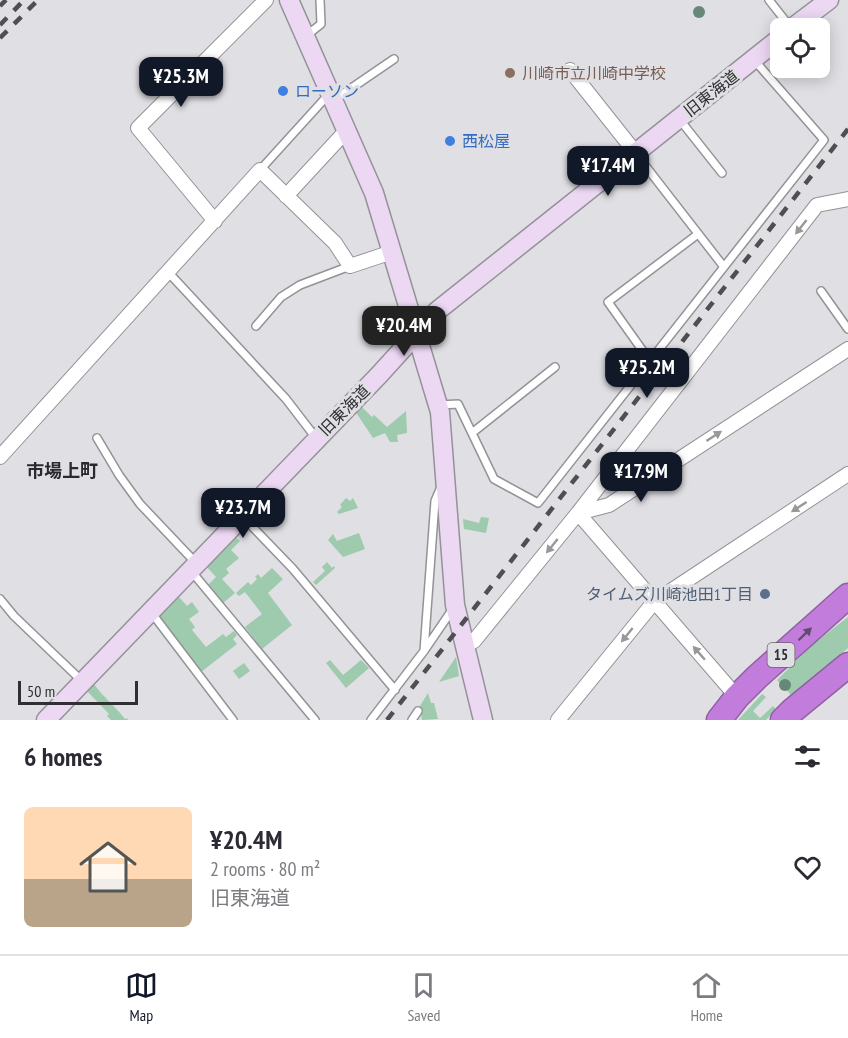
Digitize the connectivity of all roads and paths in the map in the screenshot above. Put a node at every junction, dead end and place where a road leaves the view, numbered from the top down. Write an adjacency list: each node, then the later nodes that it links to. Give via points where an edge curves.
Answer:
1 (266, 0): 21 (street, via 138,128)
2 (289, 0): 8 (street)
3 (320, 0): 8 (lane, via 321,24)
4 (769, 0): 6 (lane)
5 (828, 0): 7 (street)
6 (783, 18)
7 (804, 18)
8 (305, 36): 13 (street)
9 (770, 46): 11 (street, 旧東海道)
10 (394, 59): 13 (lane)
11 (753, 59): 14 (street, 旧東海道); 25 (lane, via 824,140)
12 (570, 70): 16 (street)
13 (330, 98): 15 (street); 17 (lane)
14 (679, 118): 16 (street, 旧東海道); 18 (lane)
15 (346, 131): 19 (street); 23 (street, via 374,193)
16 (635, 152): 22 (lane); 30 (street, 旧東海道, via 437,311)
17 (260, 170): 19 (street); 21 (street)
18 (722, 172)
19 (286, 196): 24 (street, via 335,243)
20 (848, 199): 41 (street, one-way to 41, via 817,206)
21 (215, 222): 26 (street)
22 (699, 234): 25 (lane); 32 (lane, via 608,302)
23 (392, 252): 24 (street); 30 (street)
24 (350, 266): 28 (lane, via 290,291)
25 (724, 267): 32 (lane)
26 (168, 272): 37 (lane, via 286,399); 38 (street)
27 (821, 291): 29 (lane)
28 (256, 326)
29 (848, 329)
30 (416, 335): 34 (street); 37 (street, 旧東海道)
31 (848, 349): 41 (street, one-way to 31, via 609,505)
32 (650, 361): 35 (lane, via 538,503 494,479)
33 (555, 366): 35 (lane)
34 (439, 405): 35 (lane, via 458,404); 40 (street)
35 (472, 433)
36 (97, 438): 43 (lane, via 140,504)
37 (316, 438): 42 (street, 旧東海道)
38 (0, 457)
39 (848, 474): 46 (street, one-way to 46)
40 (444, 478): 47 (street); 51 (lane, via 435,501)
41 (578, 513): 46 (street); 50 (street, one-way to 50, via 474,641)
42 (242, 515): 43 (street, 旧東海道); 54 (lane)
43 (193, 566): 49 (street, 旧東海道); 59 (lane)
44 (848, 596): 48 (highway, 15)
45 (0, 599): 53 (lane)
46 (654, 602): 55 (street, one-way to 46); 63 (street, one-way to 63)
47 (455, 605): 50 (street); 51 (lane)
48 (838, 609): 55 (highway, 15, one-way to 48)
49 (151, 612): 53 (street, 旧東海道); 58 (lane)
50 (465, 645): 62 (street)
51 (424, 651): 54 (lane)
52 (848, 665): 65 (highway)
53 (82, 681): 57 (street, 旧東海道)
54 (395, 690): 60 (lane)
55 (737, 697): 64 (highway, 15)
56 (418, 711): 61 (lane)
57 (48, 719)
58 (233, 720)
59 (315, 720)
60 (371, 720)
61 (412, 720)
62 (483, 720)
63 (558, 720)
64 (719, 720)
65 (783, 720)

